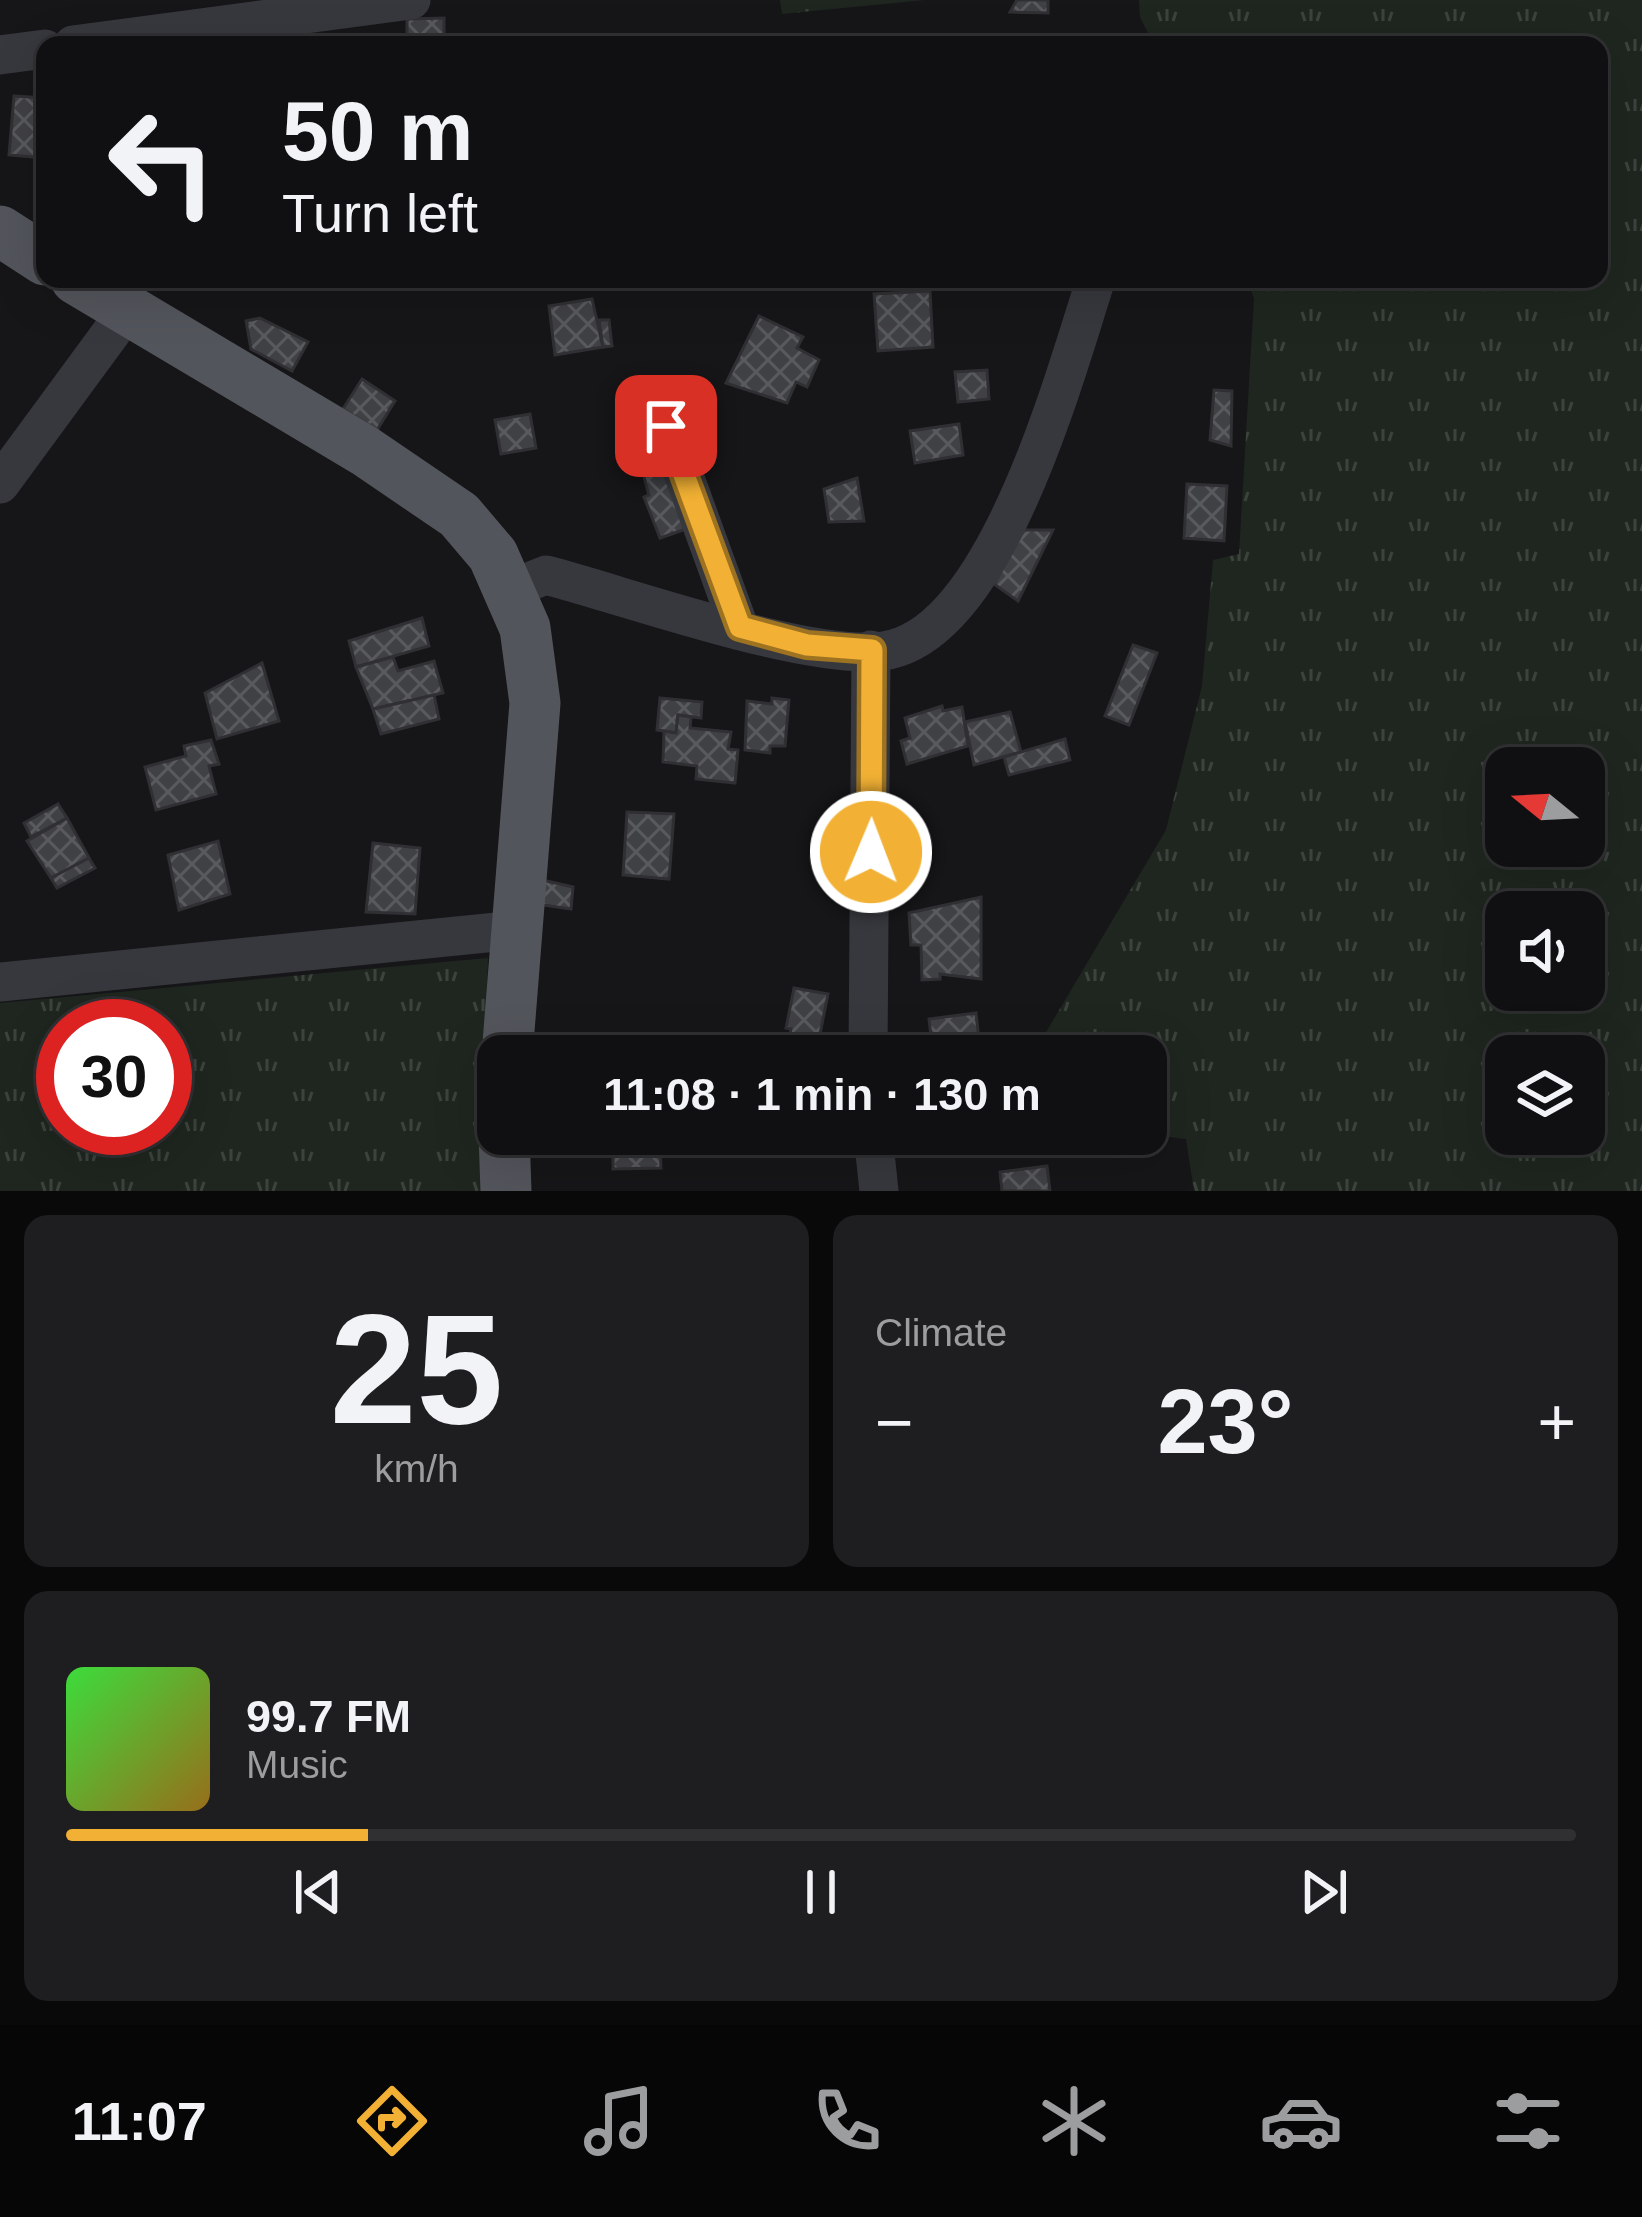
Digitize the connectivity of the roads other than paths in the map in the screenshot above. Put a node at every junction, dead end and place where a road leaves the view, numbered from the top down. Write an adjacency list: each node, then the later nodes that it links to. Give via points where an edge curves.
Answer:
1 (411, 0): 2 (street)
2 (141, 36)
3 (36, 50): 4 (street)
4 (0, 55)
5 (0, 231): 6 (main road)
6 (36, 254)
7 (90, 288): 9 (main road)
8 (1093, 288): 14 (street, via 1056,403 986,570 943,624)
9 (127, 311): 11 (street); 12 (main road, via 459,515)
10 (666, 426): 13 (street)
11 (0, 484)
12 (511, 589): 13 (street, via 546,574); 15 (main road, via 535,703)
13 (740, 627): 14 (street, via 807,645)
14 (872, 650): 18 (street)
15 (515, 930): 16 (street); 17 (main road)
16 (0, 982)
17 (508, 1035)
18 (868, 1035)
19 (505, 1155): 21 (main road)
20 (875, 1155): 22 (street)
21 (506, 1191)
22 (879, 1191)

